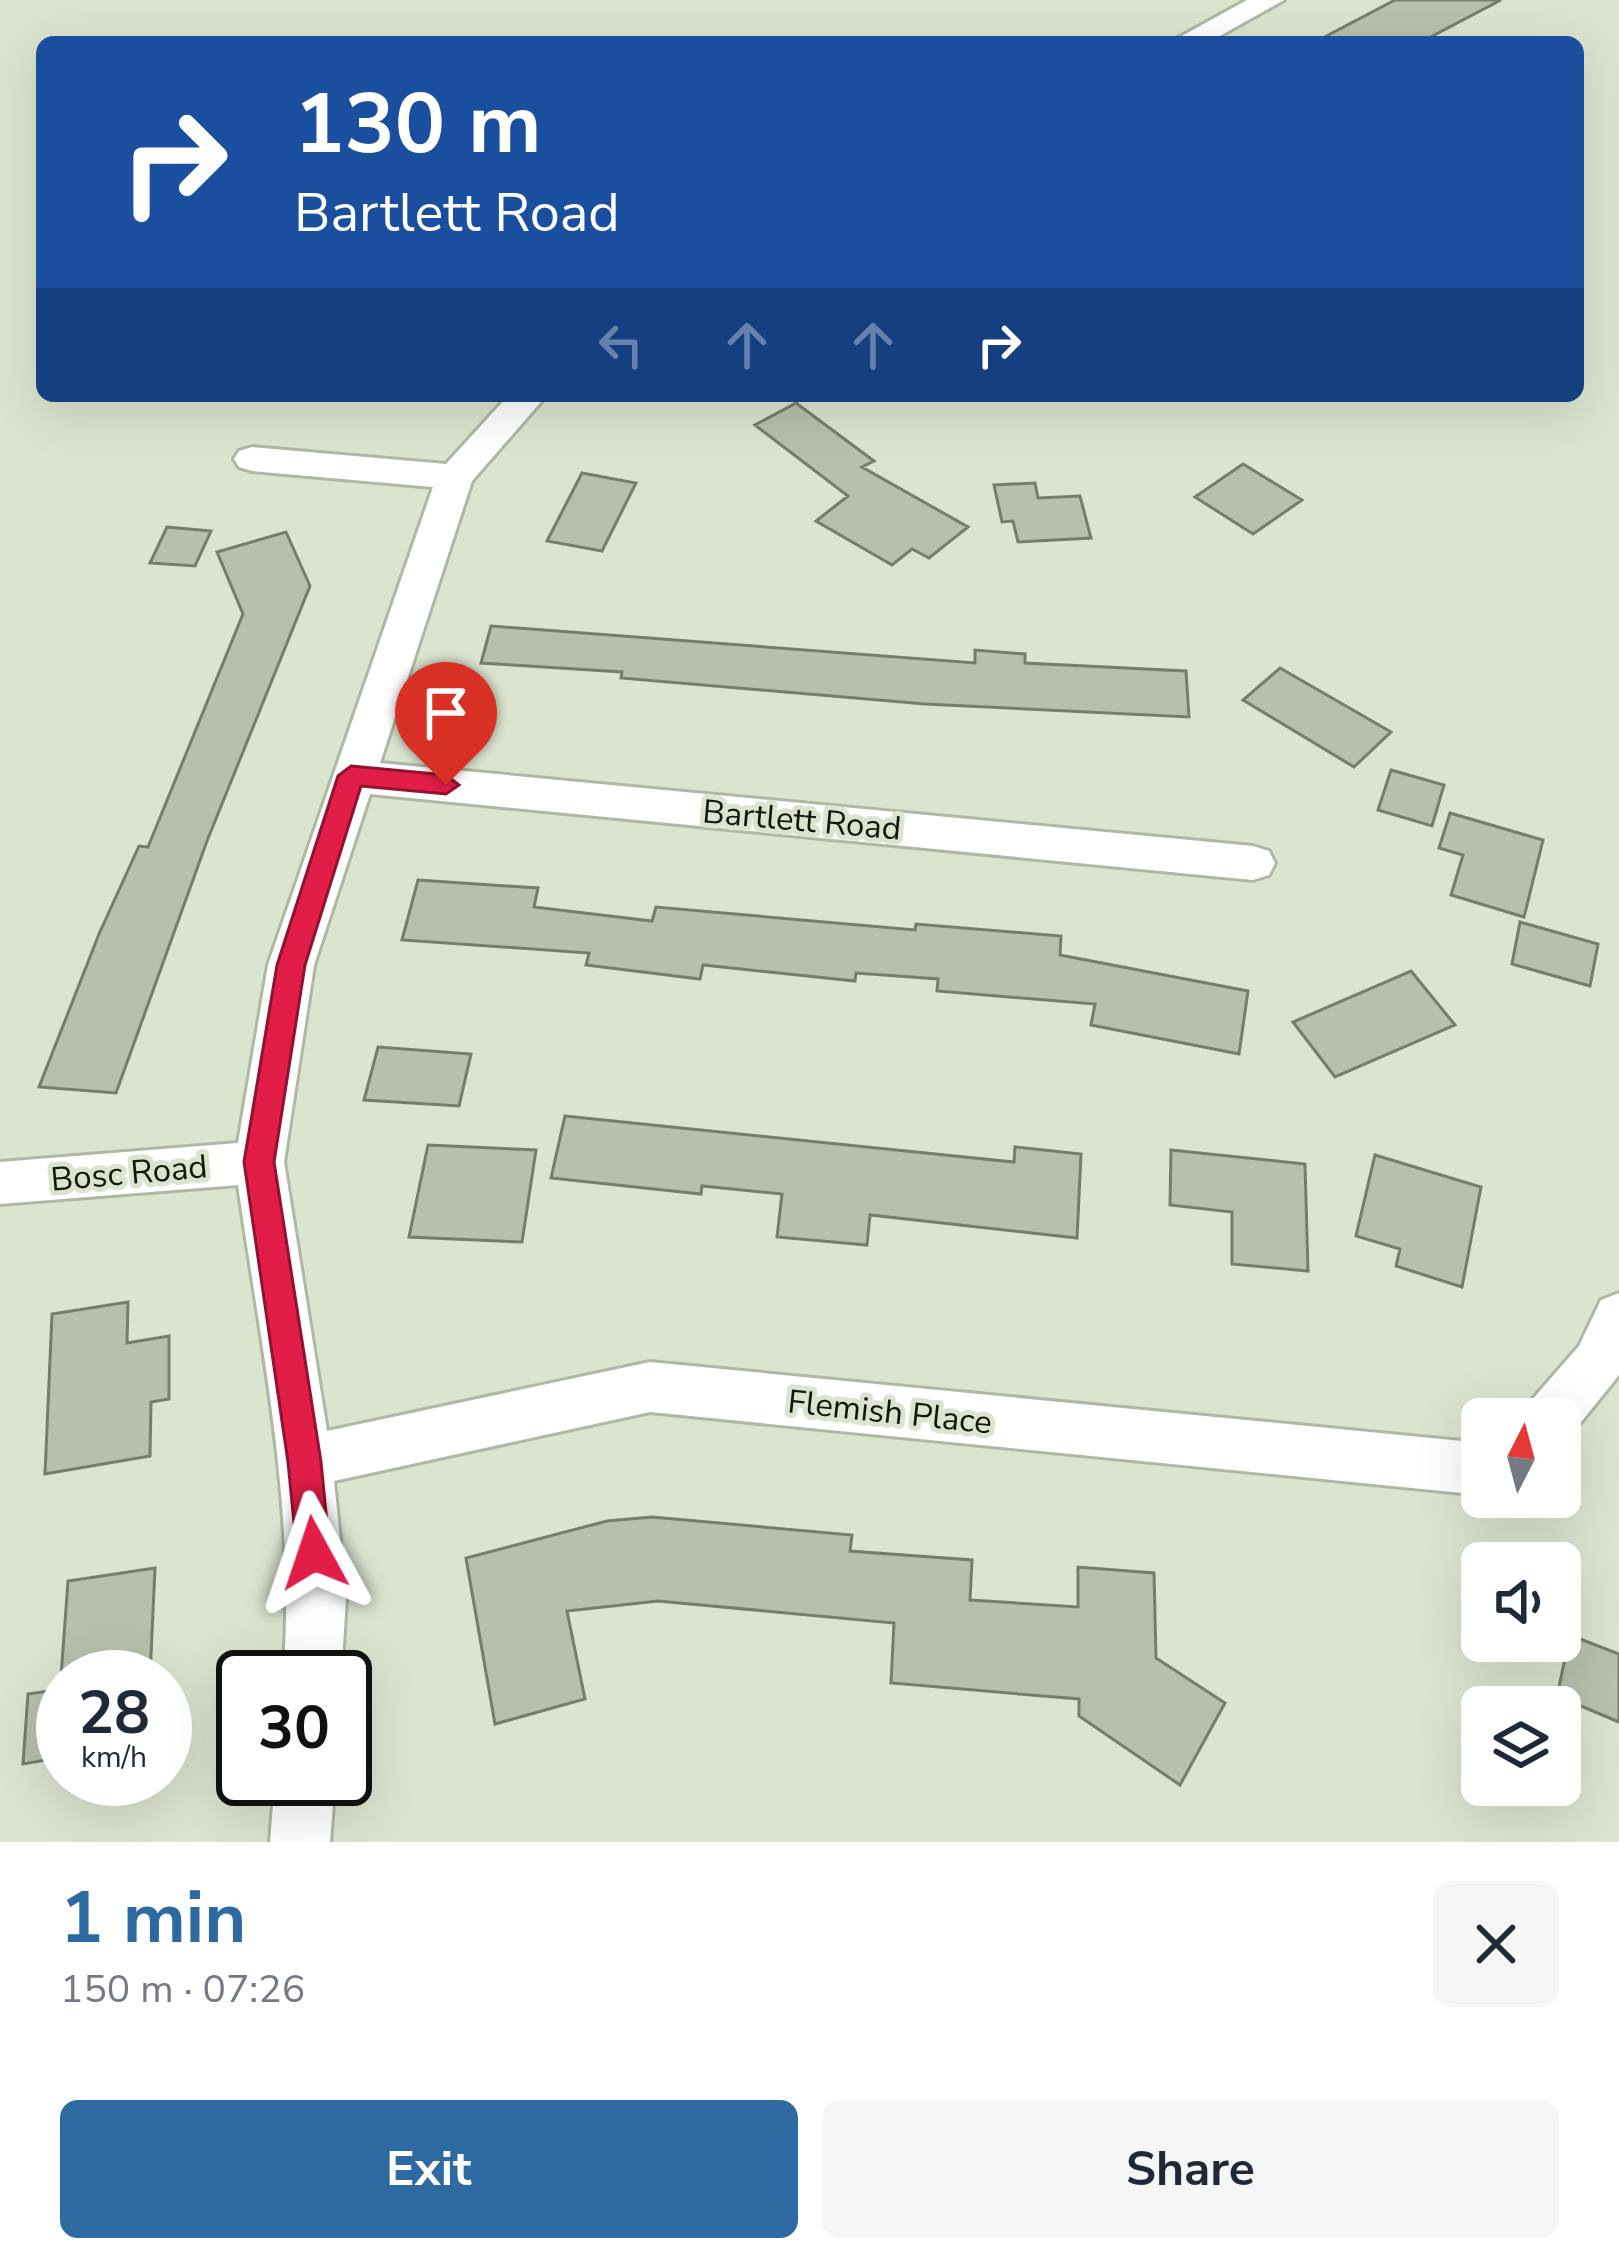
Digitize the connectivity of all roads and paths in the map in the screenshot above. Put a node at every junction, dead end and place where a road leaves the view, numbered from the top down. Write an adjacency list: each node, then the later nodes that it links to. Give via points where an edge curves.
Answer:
1 (1269, 0): 2 (street)
2 (1198, 36)
3 (522, 402): 5 (street)
4 (252, 458): 5 (street)
5 (455, 477): 6 (street)
6 (351, 776): 7 (street, Bartlett Road); 8 (street, via 291,965)
7 (1253, 862)
8 (259, 1162): 9 (street, Bosc Road); 12 (street)
9 (0, 1183)
10 (1619, 1317): 11 (street, via 1598,1363)
11 (1568, 1398)
12 (305, 1462): 13 (street, Flemish Place, via 650,1387); 14 (street, via 318,1599)
13 (1461, 1467)
14 (314, 1650)
15 (303, 1806): 16 (street)
16 (300, 1842)

